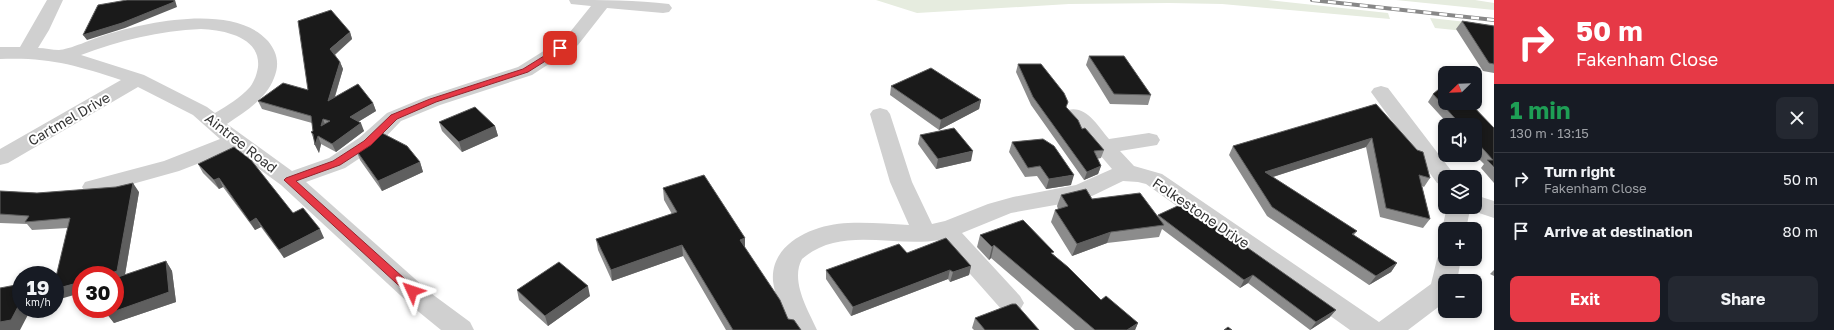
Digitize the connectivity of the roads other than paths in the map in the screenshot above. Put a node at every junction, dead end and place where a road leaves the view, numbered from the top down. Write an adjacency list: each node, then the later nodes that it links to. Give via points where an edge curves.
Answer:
1 (54, 0): 5 (street)
2 (577, 0): 3 (street)
3 (603, 2): 4 (street); 19 (street, via 572,41 525,70 394,117 368,143 337,163)
4 (663, 8)
5 (26, 52): 6 (street, Aintree Road); 7 (street, Aintree Road)
6 (0, 53)
7 (62, 56): 8 (street, Aintree Road); 12 (street, via 113,37 164,26 202,24 238,30 257,39 266,51 269,63 256,92)
8 (137, 79): 12 (street, Aintree Road, via 200,111); 16 (street, Cartmel Drive)
9 (1381, 92): 17 (street)
10 (880, 114): 23 (street, via 901,182)
11 (1075, 114): 15 (street)
12 (214, 124): 13 (street, Aintree Road)
13 (235, 140): 19 (street, Aintree Road); 20 (street, via 171,166)
14 (1149, 140): 15 (street)
15 (1104, 146): 18 (street)
16 (0, 158)
17 (1439, 170)
18 (1127, 172): 23 (street, via 1072,194 1030,199); 28 (street, Folkestone Drive, via 1136,172 1154,179)
19 (289, 180): 26 (street, Aintree Road, via 423,301)
20 (93, 187)
21 (1482, 206): 22 (street)
22 (1494, 210)
23 (935, 231): 25 (street); 27 (street, via 833,233 806,244 793,253 785,267 787,285)
24 (1448, 266): 29 (street, via 1443,289)
25 (1011, 303)
26 (460, 330)
27 (803, 330)
28 (1370, 330)
29 (1389, 330)

